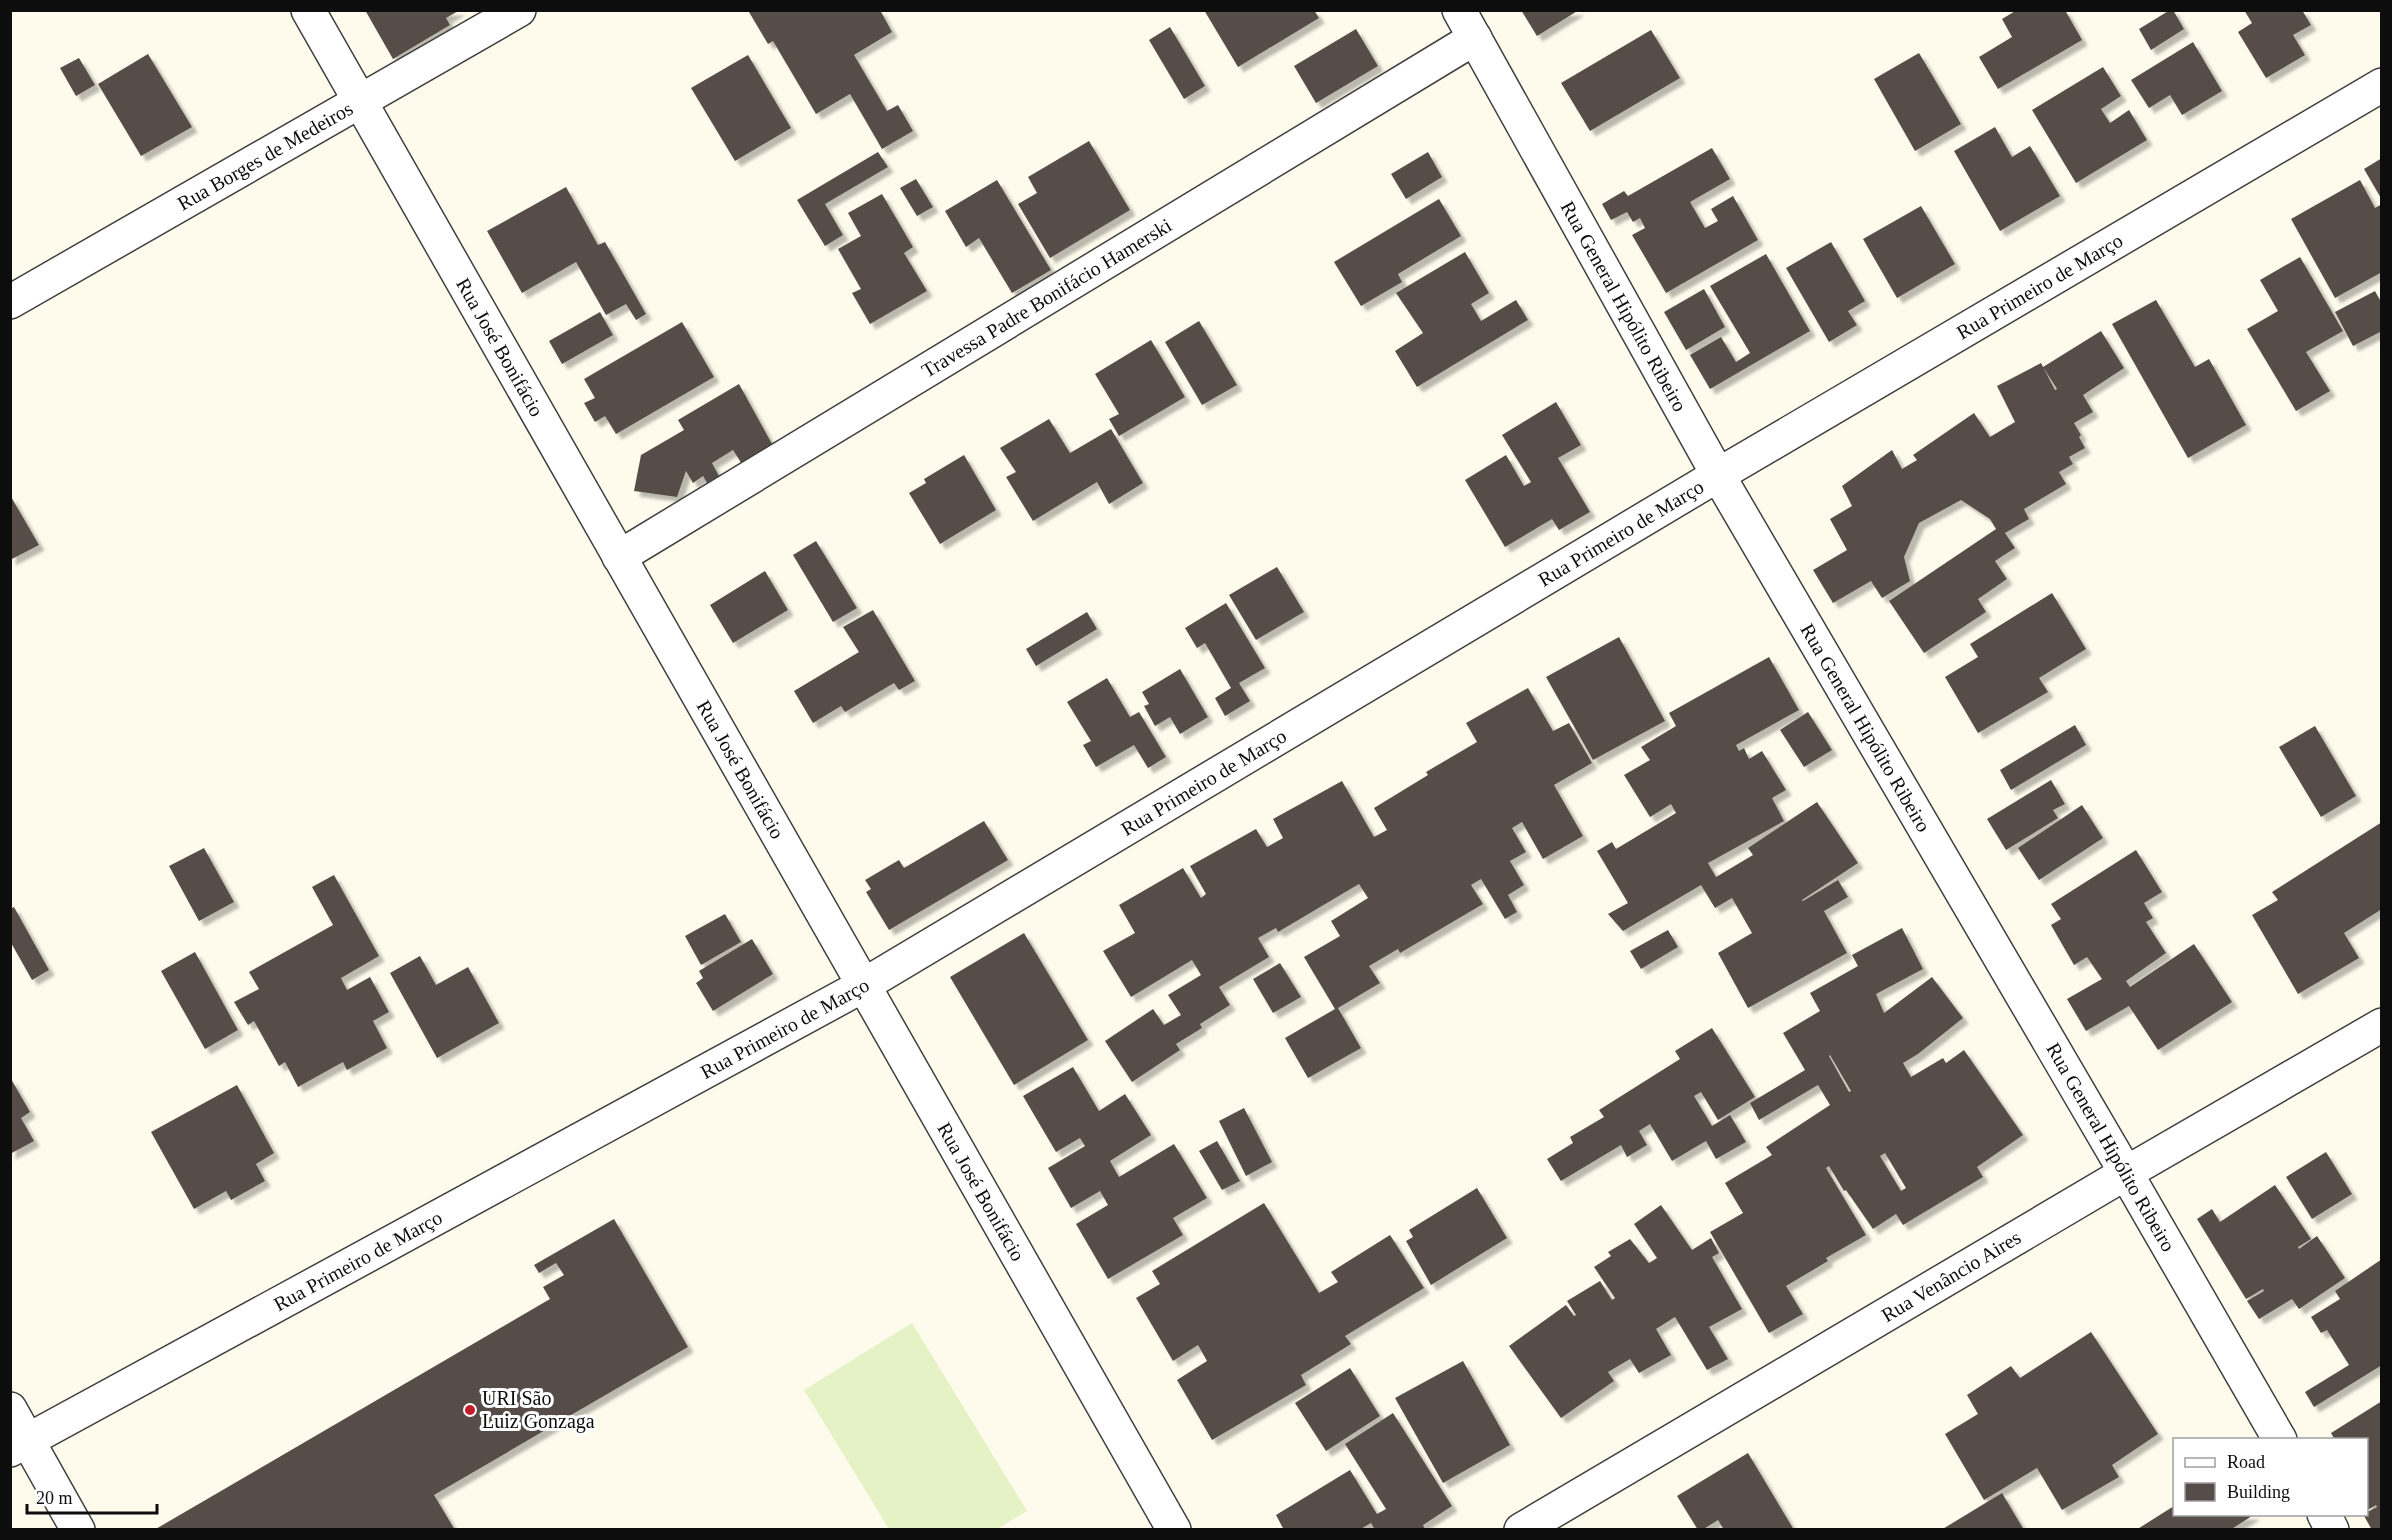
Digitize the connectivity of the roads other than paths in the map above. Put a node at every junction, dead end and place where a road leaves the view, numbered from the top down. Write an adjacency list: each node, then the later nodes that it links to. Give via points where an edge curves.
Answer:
1 (308, 10): 6 (street, Rua José Bonifácio)
2 (519, 10): 6 (street, Rua Borges de Medeiros)
3 (1459, 10): 4 (street, Rua General Hipólito Ribeiro)
4 (1474, 38): 8 (street, Rua General Hipólito Ribeiro); 9 (street, Travessa Padre Bonifácio Hamerski)
5 (2382, 85): 8 (street, Rua Primeiro de Março)
6 (361, 102): 7 (street, Rua Borges de Medeiros); 9 (street, Rua José Bonifácio)
7 (10, 302)
8 (1718, 475): 10 (street, Rua Primeiro de Março); 12 (street, Rua General Hipólito Ribeiro)
9 (619, 557): 10 (street, Rua José Bonifácio)
10 (864, 985): 15 (street, Rua Primeiro de Março); 18 (street, Rua José Bonifácio)
11 (2382, 1025): 12 (street, Rua Venâncio Aires)
12 (2126, 1173): 14 (street, Rua General Hipólito Ribeiro); 19 (street, Rua Venâncio Aires)
13 (10, 1408): 15 (street)
14 (2279, 1438)
15 (19, 1445): 17 (street)
16 (2325, 1516): 20 (street)
17 (78, 1530)
18 (1174, 1530)
19 (1521, 1530)
20 (2332, 1530)

